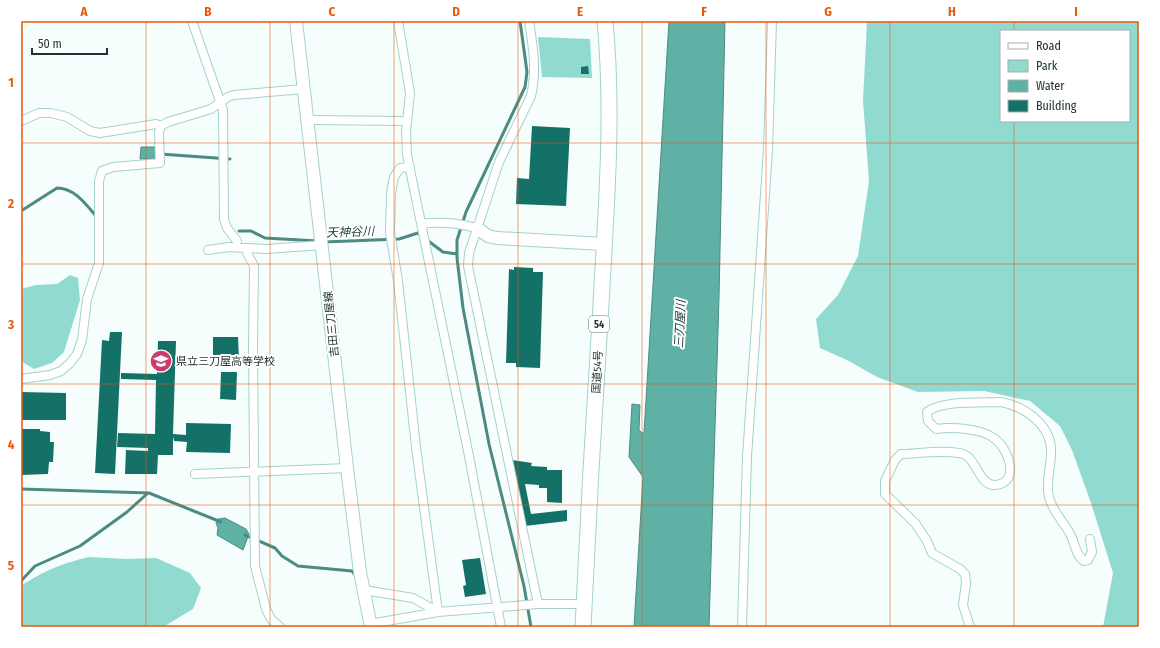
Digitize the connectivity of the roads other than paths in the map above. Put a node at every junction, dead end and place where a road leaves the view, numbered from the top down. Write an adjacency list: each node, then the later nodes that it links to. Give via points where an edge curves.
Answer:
1 (192, 21): 8 (street)
2 (296, 21): 7 (main road, 吉田三刀屋線)
3 (398, 21): 11 (street, via 410,93)
4 (529, 21): 15 (street, via 535,67 531,96 499,162)
5 (605, 21): 17 (highway, 国道54号 / 54, via 609,112)
6 (772, 21): 35 (street, via 768,150 747,456)
7 (304, 89): 8 (street, via 234,95); 9 (main road, 吉田三刀屋線)
8 (221, 103): 12 (street, via 211,109); 16 (street, via 224,219)
9 (309, 120): 11 (street); 18 (main road, 吉田三刀屋線)
10 (21, 121): 12 (street, via 44,112 67,117 95,133 156,124)
11 (407, 121): 13 (street, via 405,142)
12 (161, 126): 21 (street, via 160,163 107,168 100,176 99,263 87,299 82,340 77,354 61,371 50,375)
13 (410, 167): 14 (street); 30 (street, via 400,168 394,177 390,232)
14 (421, 224): 15 (street, via 456,222); 29 (street)
15 (477, 228): 17 (main road, via 488,236 497,238); 27 (street, via 469,253 468,266)
16 (237, 241)
17 (604, 244): 28 (highway, 国道54号 / 54)
18 (322, 245): 19 (street, via 266,249 229,247); 22 (main road, 吉田三刀屋線)
19 (208, 250)
20 (247, 253): 23 (street, via 254,266)
21 (21, 378)
22 (347, 468): 23 (street); 26 (main road, 吉田三刀屋線)
23 (254, 472): 24 (street); 32 (street, via 255,566 266,609 271,619)
24 (195, 474)
25 (1090, 539): 36 (street, via 1092,552 1088,560 1084,561 1049,498 1048,472 1051,448 1048,438 1034,416 1001,402 943,405 930,409 927,412 928,421 936,429 961,429 995,438 1005,450 1011,469 1004,482 992,485 961,452 901,454 895,460 884,485 885,494 915,523 932,553 964,574 966,583 963,605)
26 (364, 590): 30 (street, via 413,598); 31 (main road, 吉田三刀屋線)
27 (536, 604): 28 (street); 29 (street)
28 (584, 604): 34 (highway, 国道54号 / 54)
29 (498, 607): 30 (street); 33 (street)
30 (438, 612): 31 (street)
31 (370, 626)
32 (280, 627)
33 (501, 627)
34 (583, 627)
35 (742, 627)
36 (970, 627)

